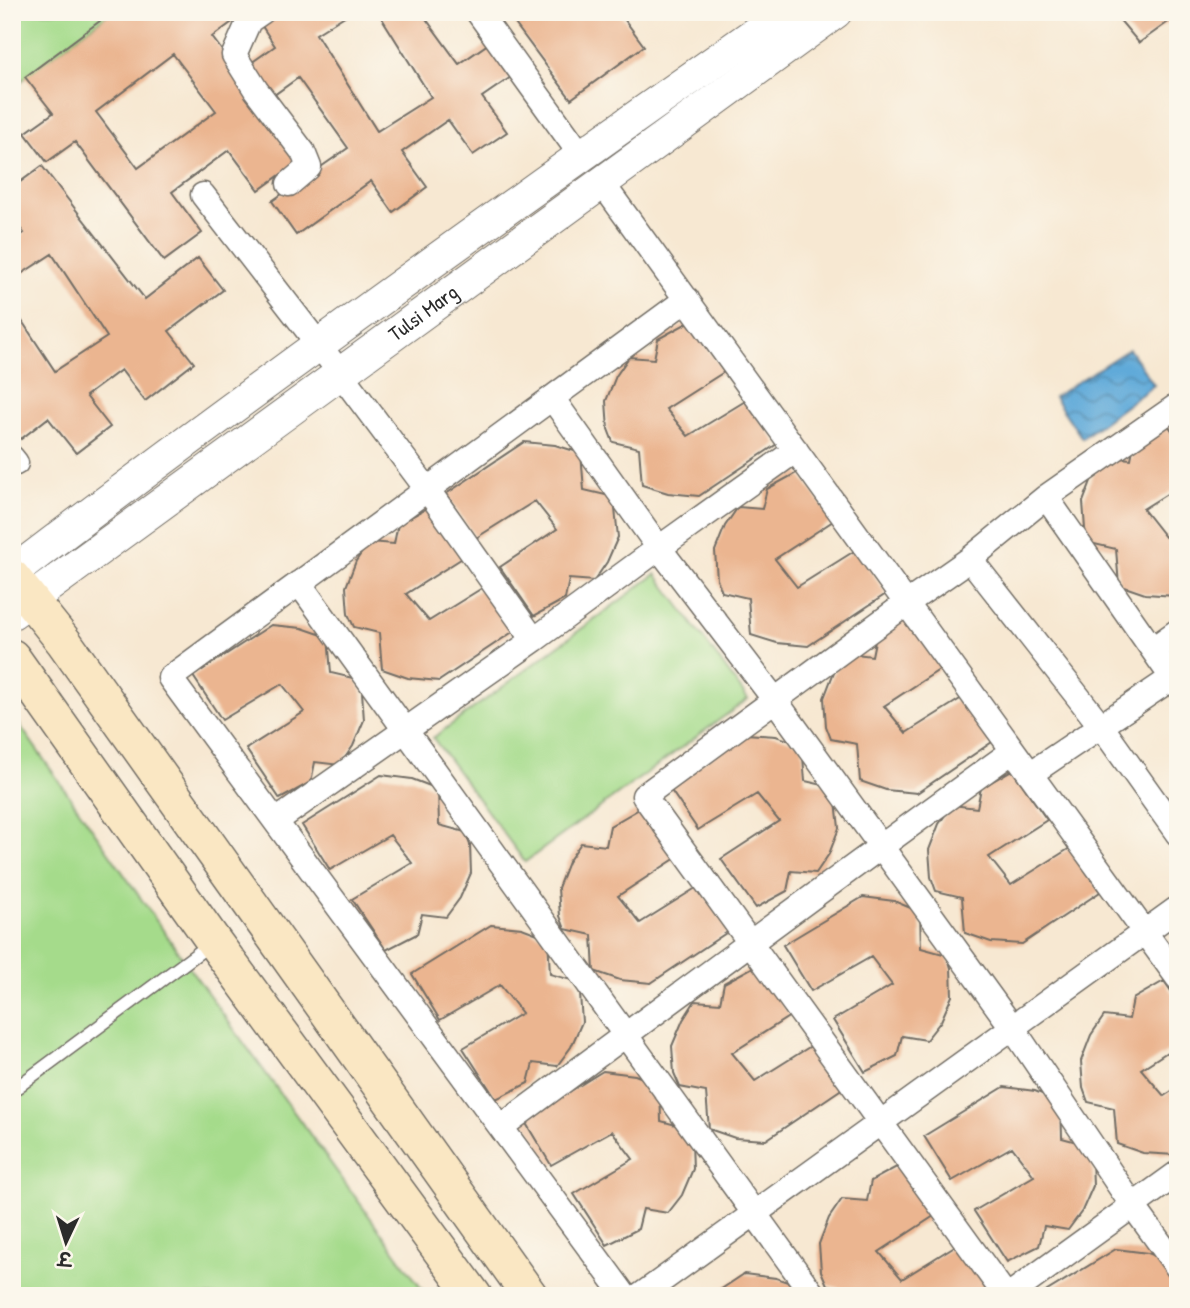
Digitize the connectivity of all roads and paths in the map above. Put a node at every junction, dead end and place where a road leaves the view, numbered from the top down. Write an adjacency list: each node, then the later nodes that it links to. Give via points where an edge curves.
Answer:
1 (262, 12): 7 (street, via 249,21 234,55 303,152 309,167)
2 (478, 12): 5 (street)
3 (785, 12): 5 (street, Tulsi Marg)
4 (836, 12): 6 (street, Tulsi Marg)
5 (582, 155): 10 (street, Tulsi Marg)
6 (602, 183): 9 (street); 11 (street, Tulsi Marg)
7 (289, 184)
8 (203, 195): 10 (street)
9 (687, 299): 12 (street); 14 (street)
10 (319, 345): 11 (street); 20 (street, Tulsi Marg)
11 (340, 373): 15 (street); 20 (street, Tulsi Marg)
12 (552, 398): 15 (street); 17 (street)
13 (1174, 415): 16 (street)
14 (796, 450): 17 (street); 21 (street)
15 (427, 489): 19 (street); 23 (street)
16 (1046, 496): 18 (street); 24 (street)
17 (659, 548): 23 (street); 27 (street)
18 (970, 559): 21 (street); 28 (street)
19 (299, 583): 29 (street); 32 (street, via 170,678)
20 (17, 591): 50 (main road, via 64,642)
21 (907, 603): 27 (street); 30 (street)
22 (1178, 631): 24 (street)
23 (534, 640): 29 (street)
24 (1153, 649): 26 (street)
25 (12, 657): 37 (main road)
26 (1175, 682): 28 (street)
27 (775, 700): 34 (street); 38 (street, via 644,796)
28 (1101, 726): 31 (street); 33 (street)
29 (404, 729): 32 (street); 41 (street)
30 (1013, 751): 31 (street); 34 (street)
31 (1030, 774): 36 (street)
32 (276, 821): 44 (street)
33 (1178, 834)
34 (880, 846): 38 (street); 40 (street)
35 (1178, 908): 36 (street)
36 (1144, 932): 39 (street); 40 (street)
37 (214, 942): 42 (lane); 49 (main road)
38 (751, 944): 41 (street); 43 (street)
39 (1178, 978)
40 (1012, 1027): 43 (street); 46 (street)
41 (625, 1036): 44 (street); 47 (street)
42 (12, 1091)
43 (880, 1122): 47 (street); 54 (street)
44 (500, 1127): 51 (street)
45 (1178, 1173): 46 (street)
46 (1133, 1206): 48 (street); 54 (street)
47 (754, 1213): 52 (street); 53 (street)
48 (1178, 1269)
49 (474, 1296)
50 (530, 1296)
51 (625, 1296)
52 (639, 1296)
53 (814, 1296)
54 (1007, 1296)

